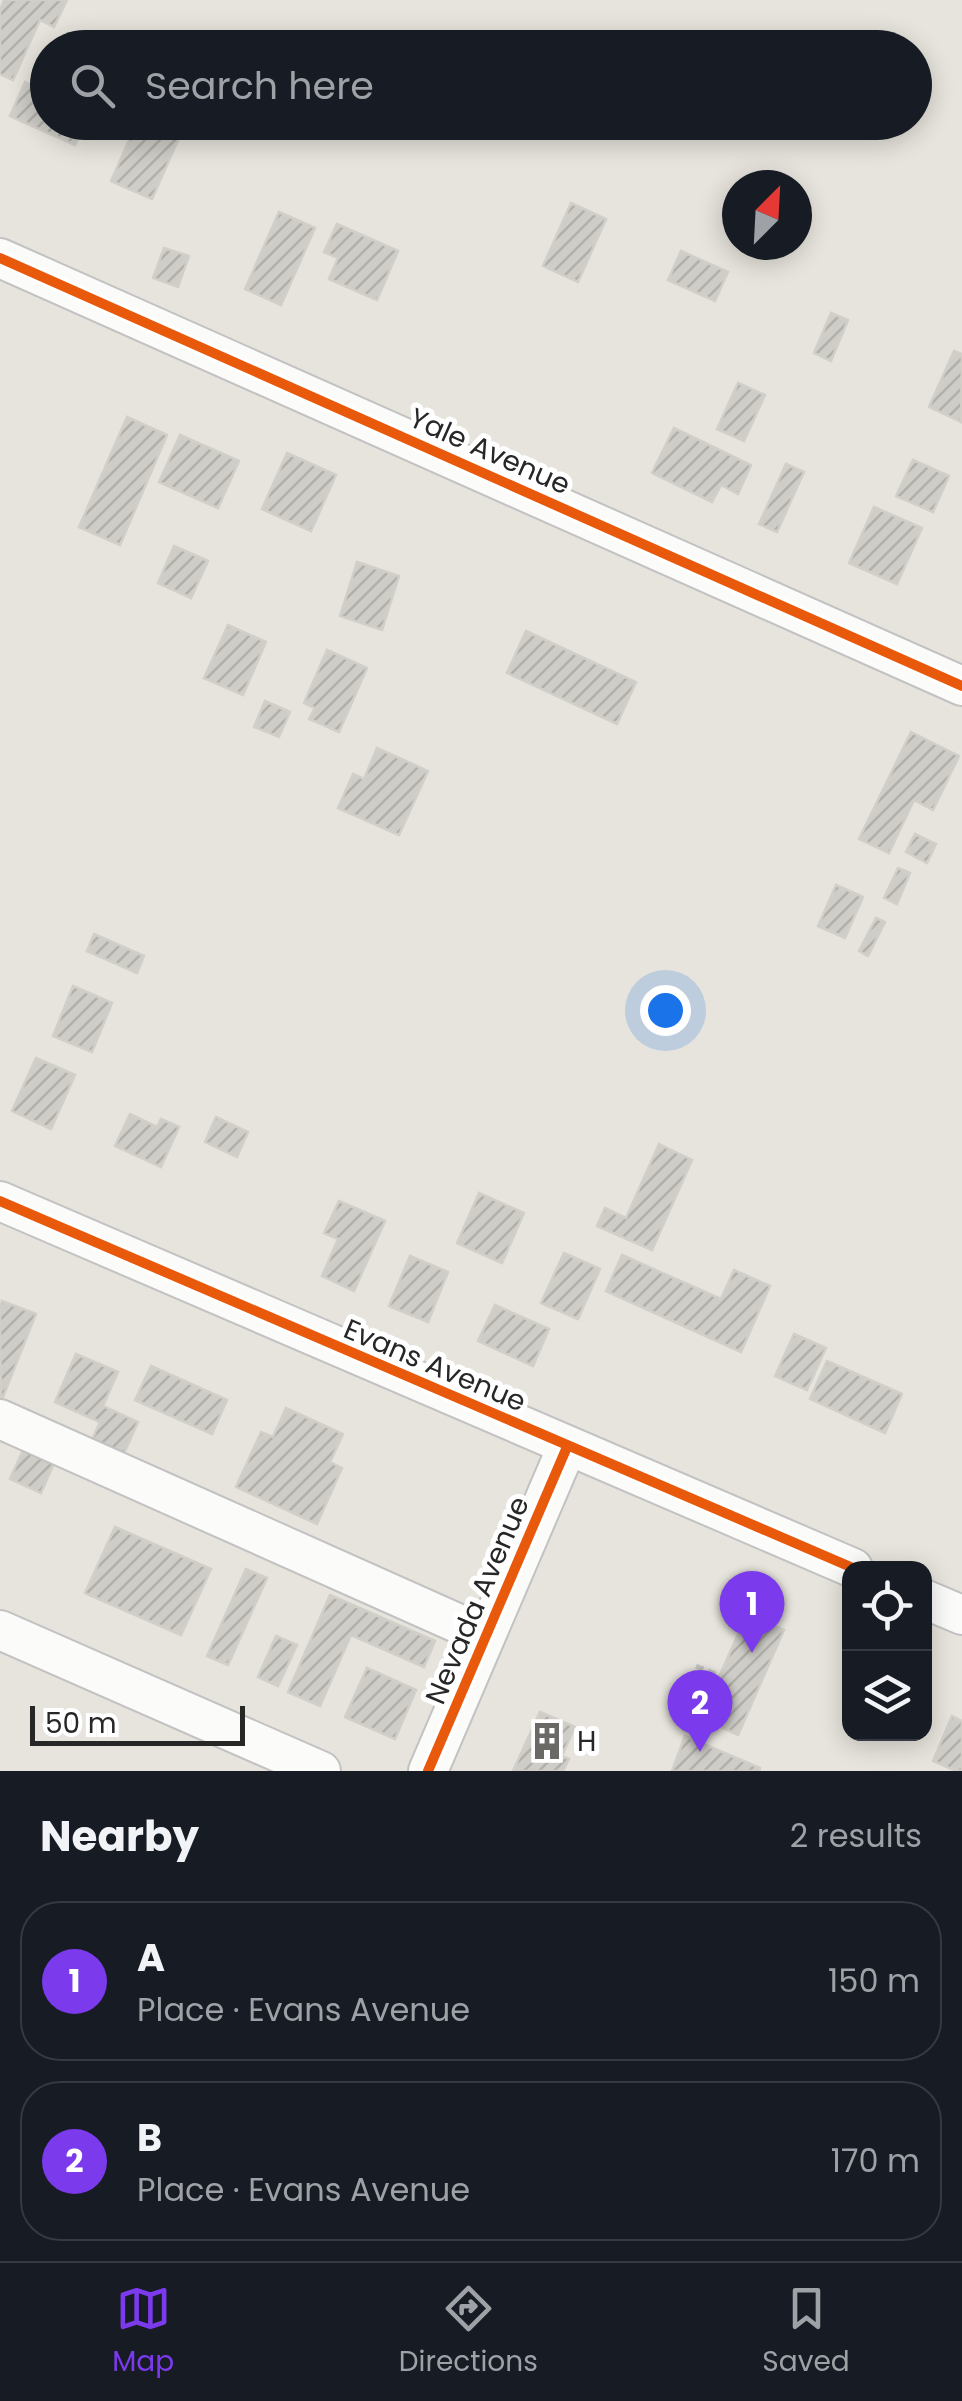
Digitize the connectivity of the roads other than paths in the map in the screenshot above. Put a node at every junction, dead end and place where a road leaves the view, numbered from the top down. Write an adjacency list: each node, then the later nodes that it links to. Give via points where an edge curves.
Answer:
1 (0, 258): 2 (street, Yale Avenue)
2 (962, 686)
3 (0, 1201): 5 (street, Evans Avenue)
4 (0, 1419): 10 (street)
5 (567, 1447): 6 (street, Evans Avenue); 10 (street, Nevada Avenue)
6 (842, 1564)
7 (932, 1602): 8 (street)
8 (962, 1615)
9 (0, 1630): 11 (street)
10 (486, 1636): 12 (street, Nevada Avenue)
11 (321, 1771)
12 (428, 1771)

